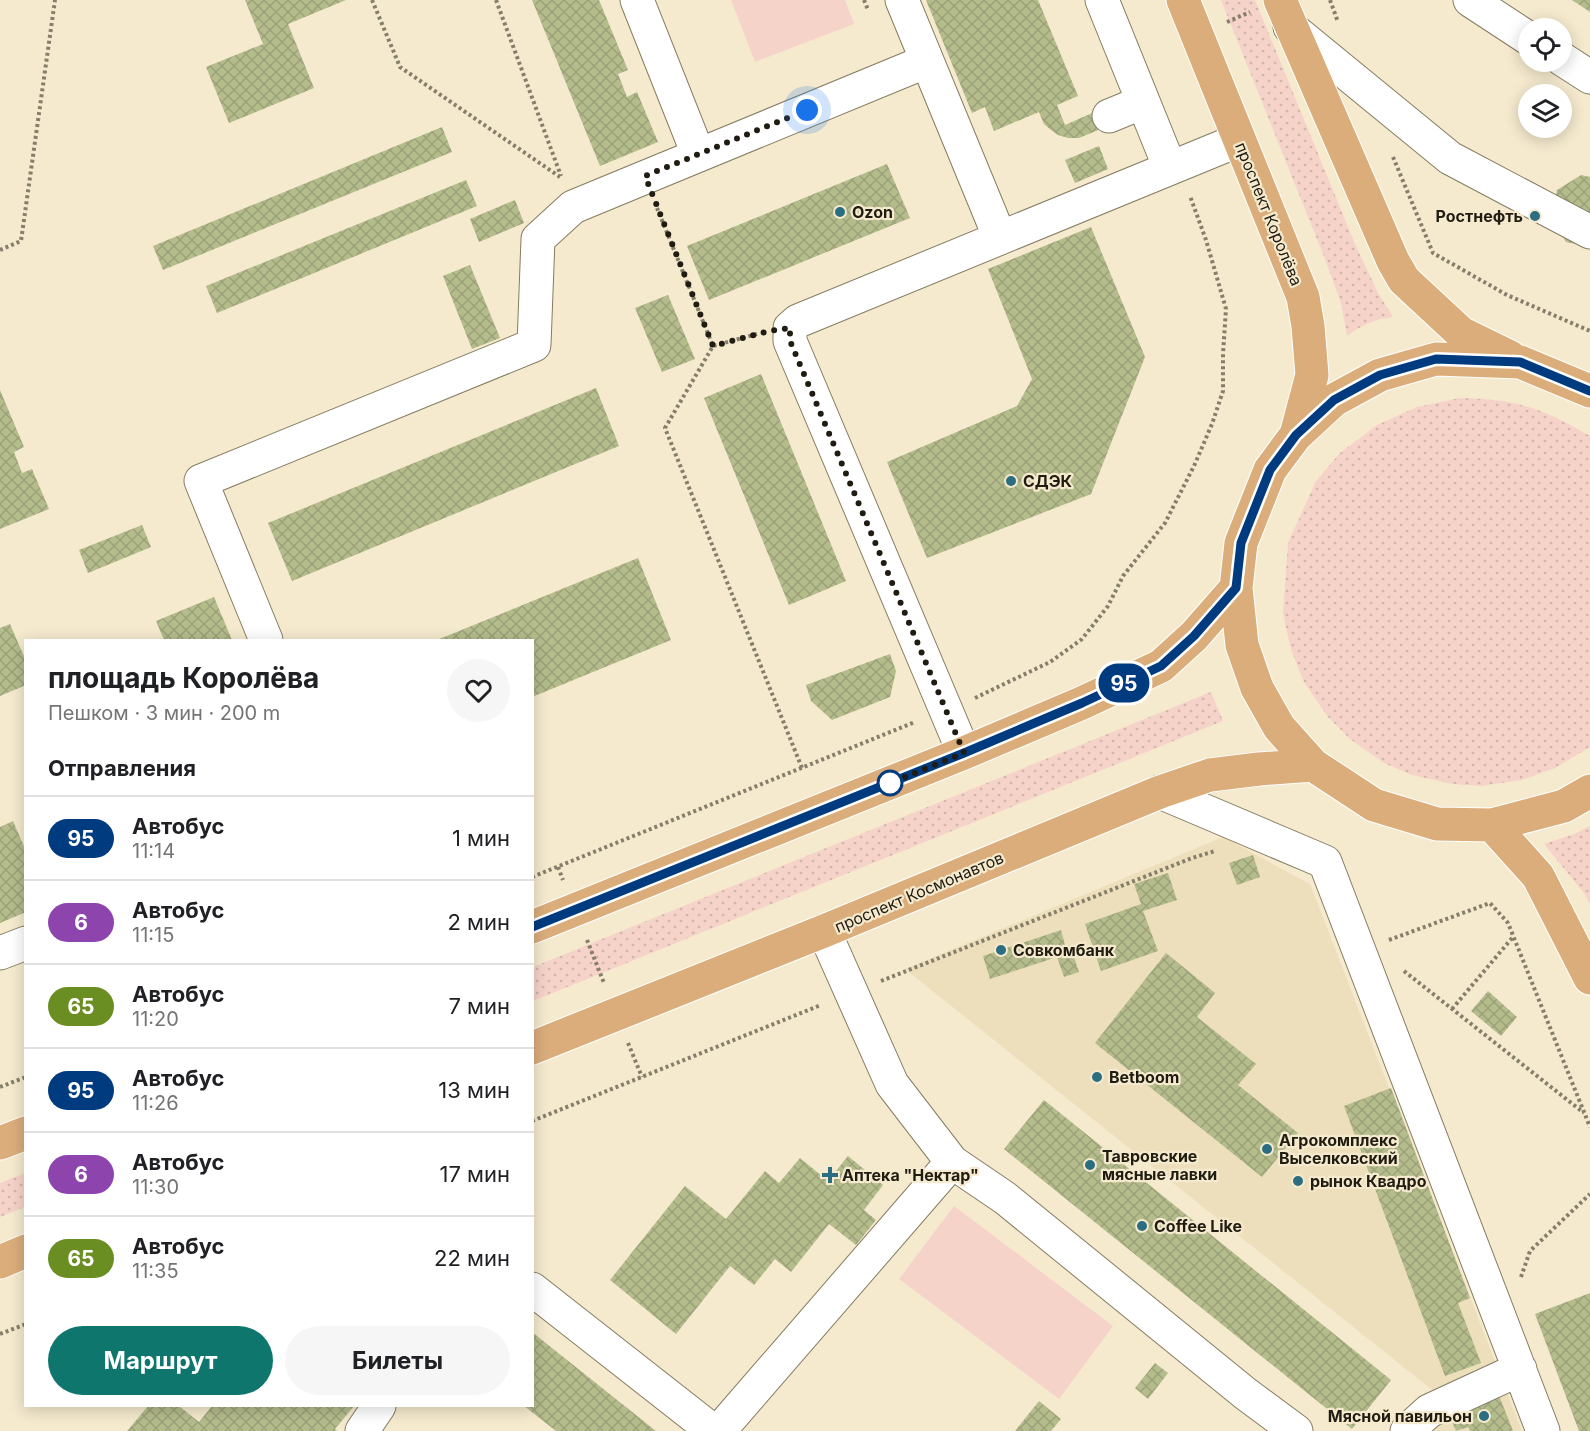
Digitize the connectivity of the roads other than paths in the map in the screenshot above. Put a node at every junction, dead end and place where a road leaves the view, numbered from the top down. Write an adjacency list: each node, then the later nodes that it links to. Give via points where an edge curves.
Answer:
1 (637, 0): 14 (lane)
2 (902, 0): 8 (lane)
3 (1102, 0): 11 (lane)
4 (1183, 0): 13 (main road, проспект Королёва)
5 (1470, 0): 7 (lane)
6 (1274, 13): 16 (lane, via 1450,158); 18 (main road, via 1404,280 1461,333)
7 (1518, 31)
8 (927, 61): 14 (lane); 17 (lane)
9 (1572, 65): 10 (lane)
10 (1590, 77)
11 (1143, 102): 12 (lane); 15 (lane)
12 (1109, 116)
13 (1239, 140): 15 (lane); 20 (main road, проспект Королёва, via 1305,307 1312,375)
14 (698, 154): 22 (lane, via 573,207 538,239 534,345 201,482)
15 (1174, 166): 17 (lane)
16 (1590, 232)
17 (1000, 238): 23 (lane, via 798,321 790,328 790,341)
18 (1520, 362): 19 (main road); 20 (main road, via 1436,359 1380,375 1334,400)
19 (1590, 391)
20 (1296, 435): 21 (main road, via 1270,470 1241,543)
21 (1236, 588): 23 (main road, via 1161,666); 24 (main road, via 1242,645 1257,688 1279,727)
22 (266, 639)
23 (964, 753): 28 (main road)
24 (1312, 765): 26 (main road, проспект Космонавтов, via 1210,775); 27 (main road, via 1374,806 1437,824)
25 (1590, 791): 27 (main road, via 1564,806)
26 (1160, 792): 29 (main road, проспект Космонавтов); 40 (lane, via 1325,862 1366,949)
27 (1492, 825): 32 (main road, via 1538,876)
28 (534, 926)
29 (824, 932): 33 (main road, проспект Космонавтов); 36 (lane, via 892,1084)
30 (24, 944): 31 (lane)
31 (0, 953)
32 (1590, 978)
33 (534, 1047)
34 (24, 1133): 35 (main road)
35 (0, 1143)
36 (952, 1162): 44 (lane); 45 (lane, via 1005,1198)
37 (24, 1252): 38 (main road)
38 (0, 1262)
39 (534, 1291): 43 (lane)
40 (1520, 1370): 46 (lane, via 1429,1411); 47 (lane)
41 (378, 1407): 42 (lane)
42 (362, 1431)
43 (713, 1431)
44 (719, 1431)
45 (1296, 1431)
46 (1407, 1431)
47 (1543, 1431)

